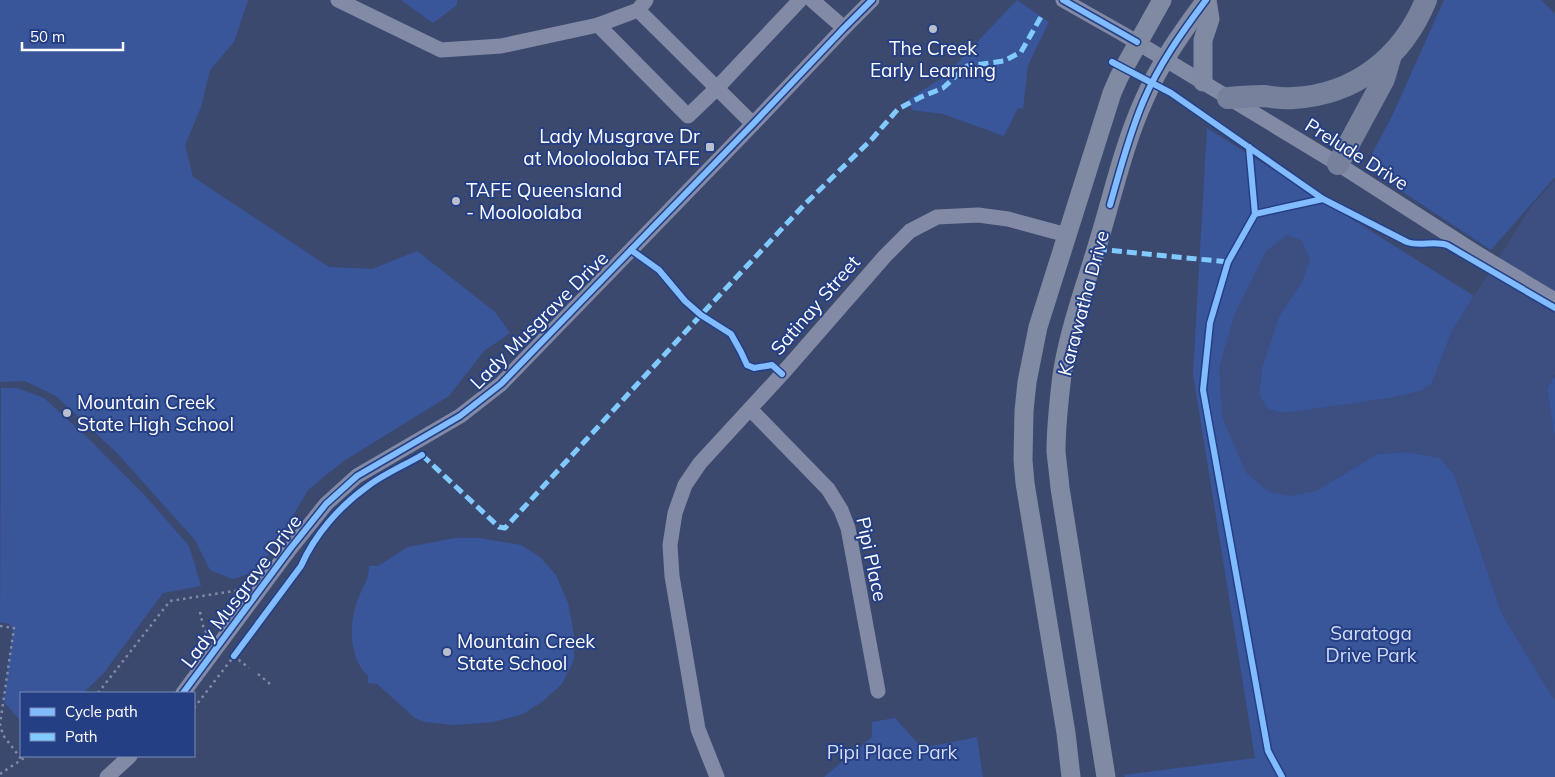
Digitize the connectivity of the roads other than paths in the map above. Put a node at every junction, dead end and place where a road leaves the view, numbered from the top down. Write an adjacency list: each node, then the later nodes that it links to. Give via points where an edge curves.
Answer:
1 (338, 0): 10 (street, via 441,50 502,46)
2 (800, 0): 16 (street)
3 (812, 0): 11 (street)
4 (872, 0): 11 (street, Lady Musgrave Drive)
5 (1063, 0): 12 (street)
6 (1162, 0): 12 (main road, Karawatha Drive)
7 (1206, 0): 14 (main road, Karawatha Drive); 15 (main road, via 1210,19 1203,40)
8 (1426, 0): 13 (highway, via 1412,29)
9 (642, 5): 10 (street); 16 (street)
10 (598, 25): 16 (street, via 688,116)
11 (844, 28): 18 (street, Lady Musgrave Drive)
12 (1138, 42): 14 (street, Prelude Drive); 20 (main road, Karawatha Drive, via 1112,93)
13 (1392, 56): 17 (highway, via 1360,79 1326,94 1292,98); 19 (highway, via 1384,79)
14 (1165, 58): 15 (street, Prelude Drive); 25 (main road, Karawatha Drive, via 1144,101 1125,153 1072,332 1062,374 1058,415 1056,452 1060,488)
15 (1203, 82): 17 (street, Prelude Drive)
16 (717, 88): 18 (street)
17 (1228, 98): 19 (street, Prelude Drive)
18 (753, 124): 24 (street, Lady Musgrave Drive, via 501,384 460,416 357,476 326,504)
19 (1338, 164): 21 (street, Prelude Drive)
20 (1068, 235): 22 (street, Satinay Street, via 1008,219 978,215 937,217 910,231); 29 (main road, Karawatha Drive, via 1032,352 1024,411 1023,460)
21 (1555, 300)
22 (750, 409): 23 (street, Pipi Place, via 828,489 841,510 848,528); 28 (street, Satinay Street, via 700,463 685,485 675,513 670,544 672,576 698,729)
23 (878, 691)
24 (184, 692)
25 (1102, 749): 30 (street); 31 (main road, Karawatha Drive)
26 (129, 757): 27 (street)
27 (108, 777)
28 (717, 777)
29 (1071, 777)
30 (1099, 777)
31 (1106, 777)

